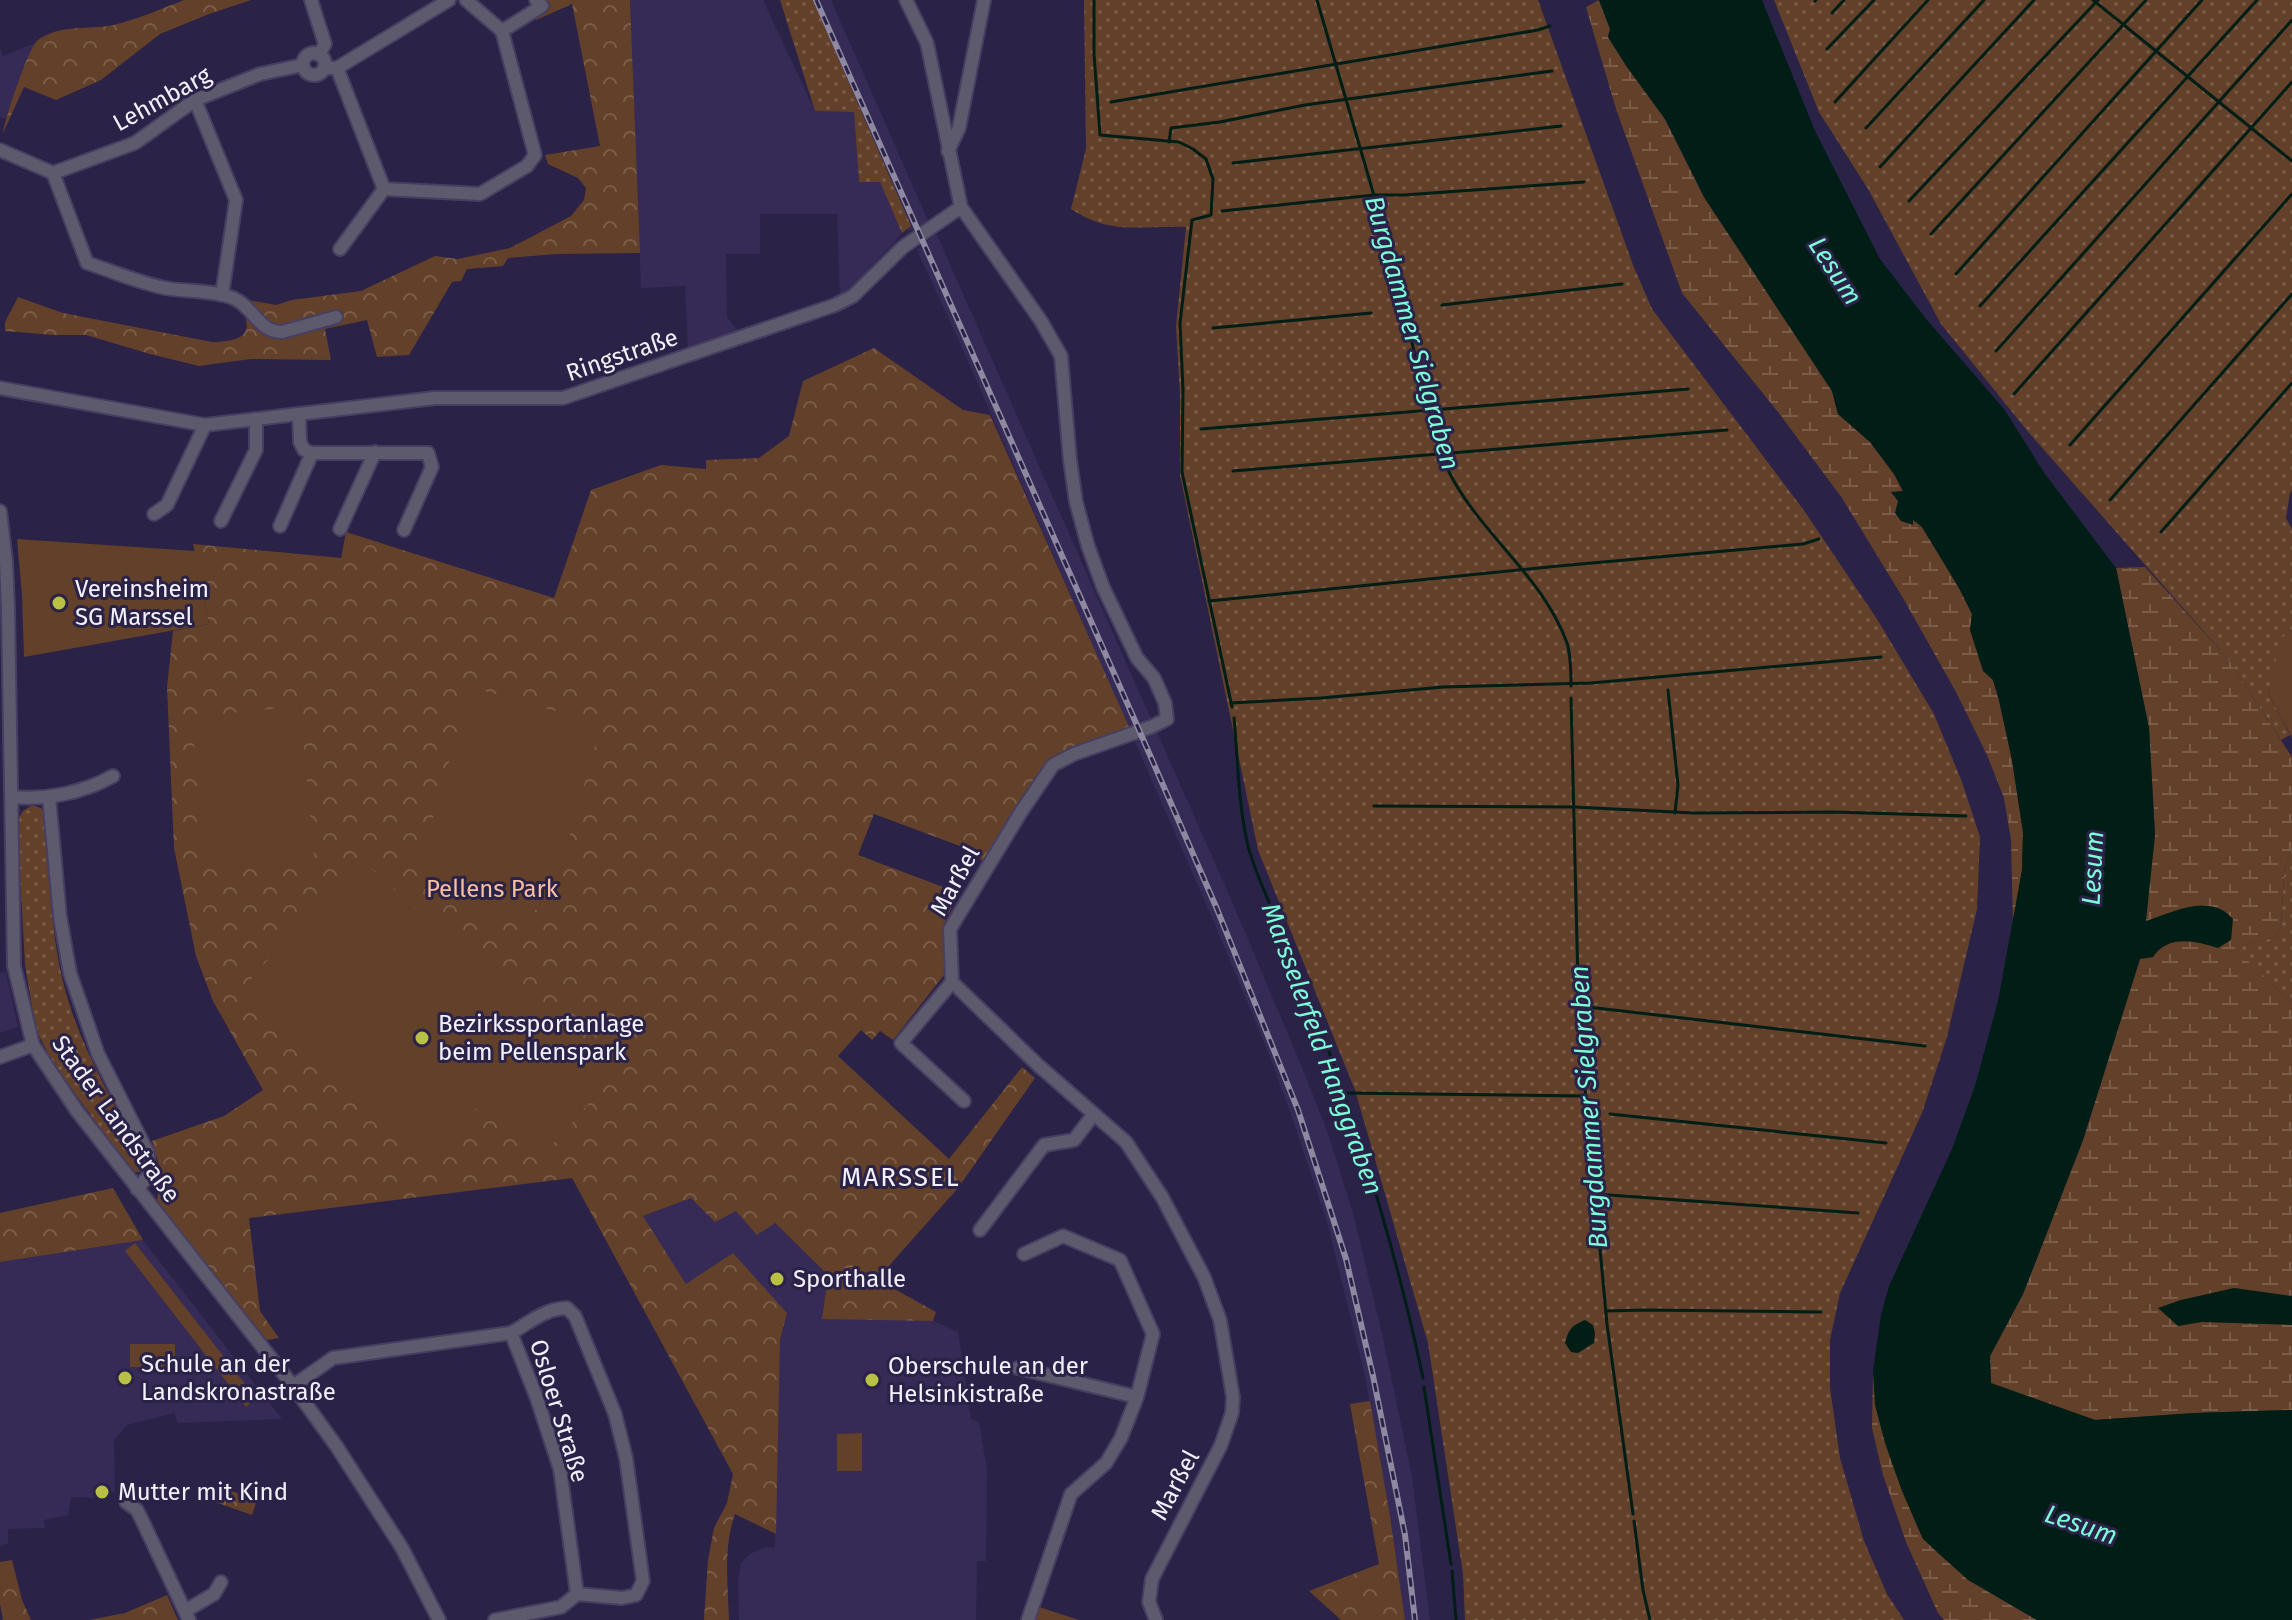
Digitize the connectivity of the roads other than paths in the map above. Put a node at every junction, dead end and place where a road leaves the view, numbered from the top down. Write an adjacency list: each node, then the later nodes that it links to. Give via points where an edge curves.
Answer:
1 (311, 0): 8 (street, via 325,44)
2 (449, 0): 10 (street)
3 (466, 0): 7 (street)
4 (536, 0): 7 (street, via 542,6)
5 (906, 0): 13 (street, via 927,43)
6 (984, 0): 13 (street, via 959,128)
7 (502, 31): 15 (street, via 535,155 527,166 480,194)
8 (319, 55): 9 (street, via 308,55); 10 (street)
9 (303, 65): 10 (street, via 312,75); 11 (street, Lehmbarg, via 260,74)
10 (330, 68): 15 (street)
11 (195, 100): 14 (street, Lehmbarg, via 135,143); 18 (street, via 236,200)
12 (0, 150): 14 (street)
13 (948, 151): 16 (street)
14 (53, 173): 18 (street, via 87,263 161,288)
15 (384, 189): 17 (street)
16 (961, 207): 21 (street, Ringstraße, via 835,305 563,398 435,398); 35 (street, Marßel, via 1061,356 1070,460 1088,546 1137,658 1154,678 1167,719 1053,765 950,929)
17 (340, 249)
18 (222, 295): 19 (street, via 246,306 274,332)
19 (336, 317)
20 (0, 388): 23 (street, Ringstraße)
21 (299, 415): 22 (street, Ringstraße); 25 (street, via 300,442)
22 (256, 419): 23 (street, Ringstraße); 28 (street, via 256,450)
23 (205, 425): 27 (street, via 167,505)
24 (375, 452): 25 (street); 30 (street); 31 (street, via 428,453 432,467)
25 (312, 453): 29 (street)
26 (0, 511): 33 (street, Stader Landstraße)
27 (154, 514)
28 (221, 521)
29 (280, 526)
30 (340, 529)
31 (404, 530)
32 (113, 776): 34 (street)
33 (12, 797): 34 (street); 36 (street, Stader Landstraße, via 14,966)
34 (49, 797): 40 (street, via 70,973 98,1054 148,1153 149,1175)
35 (952, 982): 38 (street, via 901,1043); 39 (street, Marßel)
36 (33, 1045): 37 (street); 40 (street, Stader Landstraße)
37 (0, 1057)
38 (964, 1101)
39 (1094, 1114): 41 (street, via 1074,1140 1044,1145); 54 (street, Marßel, via 1126,1142 1204,1277 1220,1320 1233,1397 1221,1445 1152,1579 1149,1602)
40 (137, 1189): 45 (street, Stader Landstraße)
41 (980, 1230)
42 (1024, 1254): 46 (street, via 1063,1236 1120,1260 1153,1334)
43 (511, 1333): 45 (street, Osloer Straße, via 333,1358); 49 (street, Osloer Straße, via 560,1469); 49 (street, via 547,1312 567,1308 615,1414 643,1581 636,1595 622,1598)
44 (1018, 1368): 46 (street)
45 (293, 1386): 51 (street, Stader Landstraße, via 380,1511)
46 (1137, 1397): 53 (street, via 1106,1463 1071,1494)
47 (126, 1502): 50 (street, via 137,1510)
48 (221, 1582): 50 (street)
49 (577, 1594): 52 (street, via 561,1607)
50 (187, 1615)
51 (439, 1620)
52 (495, 1620)
53 (1028, 1620)
54 (1156, 1620)

